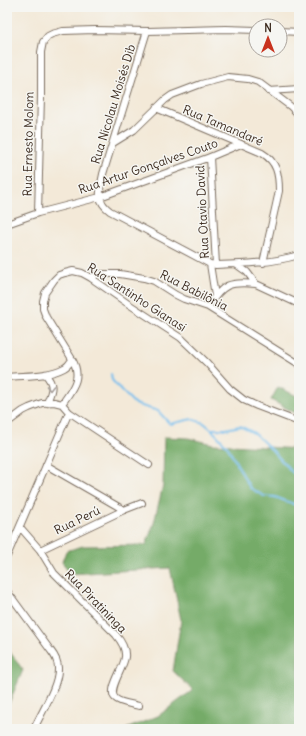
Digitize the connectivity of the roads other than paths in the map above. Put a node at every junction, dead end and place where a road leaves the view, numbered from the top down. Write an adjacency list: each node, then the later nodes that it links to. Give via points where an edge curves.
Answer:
1 (248, 30): 2 (street)
2 (147, 31): 9 (street, Rua Nicolau Moisés Dib); 13 (street, Rua Ernesto Molom, via 63,32 52,34 43,42)
3 (288, 31): 4 (street)
4 (299, 32)
5 (299, 89): 6 (street)
6 (269, 91): 7 (street, via 258,82 228,77 178,93); 8 (street)
7 (156, 108): 9 (street, via 134,130); 10 (street, Rua Tamandaré)
8 (299, 115)
9 (113, 143): 12 (street, Rua Nicolau Moisés Dib, via 103,174)
10 (241, 144): 11 (street, Rua Artur Gonçalves Couto); 16 (street, Rua Tamandaré, via 269,157 278,173 279,190)
11 (210, 157): 12 (street, Rua Artur Gonçalves Couto); 17 (street, Rua Otavio David)
12 (100, 197): 13 (street, Rua Artur Gonçalves Couto); 17 (street, via 101,203 117,215)
13 (38, 213): 14 (street, Rua Ernesto Molom)
14 (7, 224)
15 (299, 255): 16 (street)
16 (263, 263): 18 (street)
17 (213, 265): 18 (street); 21 (street, Rua Otavio David)
18 (237, 265): 20 (street, via 247,272)
19 (91, 278): 23 (street, Rua Babilônia, via 101,274 120,274 144,278 184,299); 24 (street, Rua Santinho Gianasi, via 73,271 59,275 45,292 43,300 46,317); 31 (street, Rua Santinho Gianasi, via 181,338 244,400)
20 (256, 284): 21 (street, via 228,284); 22 (street)
21 (215, 296): 23 (street)
22 (299, 304)
23 (208, 307): 25 (street, Rua Babilônia)
24 (72, 359): 26 (street, via 63,369); 29 (street, Rua Santinho Gianasi, via 77,377)
25 (299, 364)
26 (45, 374): 27 (street); 28 (street, one-way to 28, via 52,384)
27 (7, 377)
28 (47, 403): 29 (street); 32 (street, via 22,411)
29 (62, 404): 30 (street)
30 (69, 412): 33 (street); 34 (street)
31 (299, 422)
32 (7, 423)
33 (46, 465): 36 (street, Rua Perú); 37 (street)
34 (150, 465)
35 (142, 503): 36 (street, Rua Perú)
36 (124, 510): 38 (street, Rua Perú)
37 (20, 527): 38 (street, Rua Piratininga); 39 (street)
38 (40, 550): 41 (street, Rua Piratininga, via 54,573 120,640 125,656 124,665 113,694 120,701)
39 (7, 556)
40 (7, 591): 42 (street, via 57,659 58,675 53,691)
41 (139, 706)
42 (34, 729)

